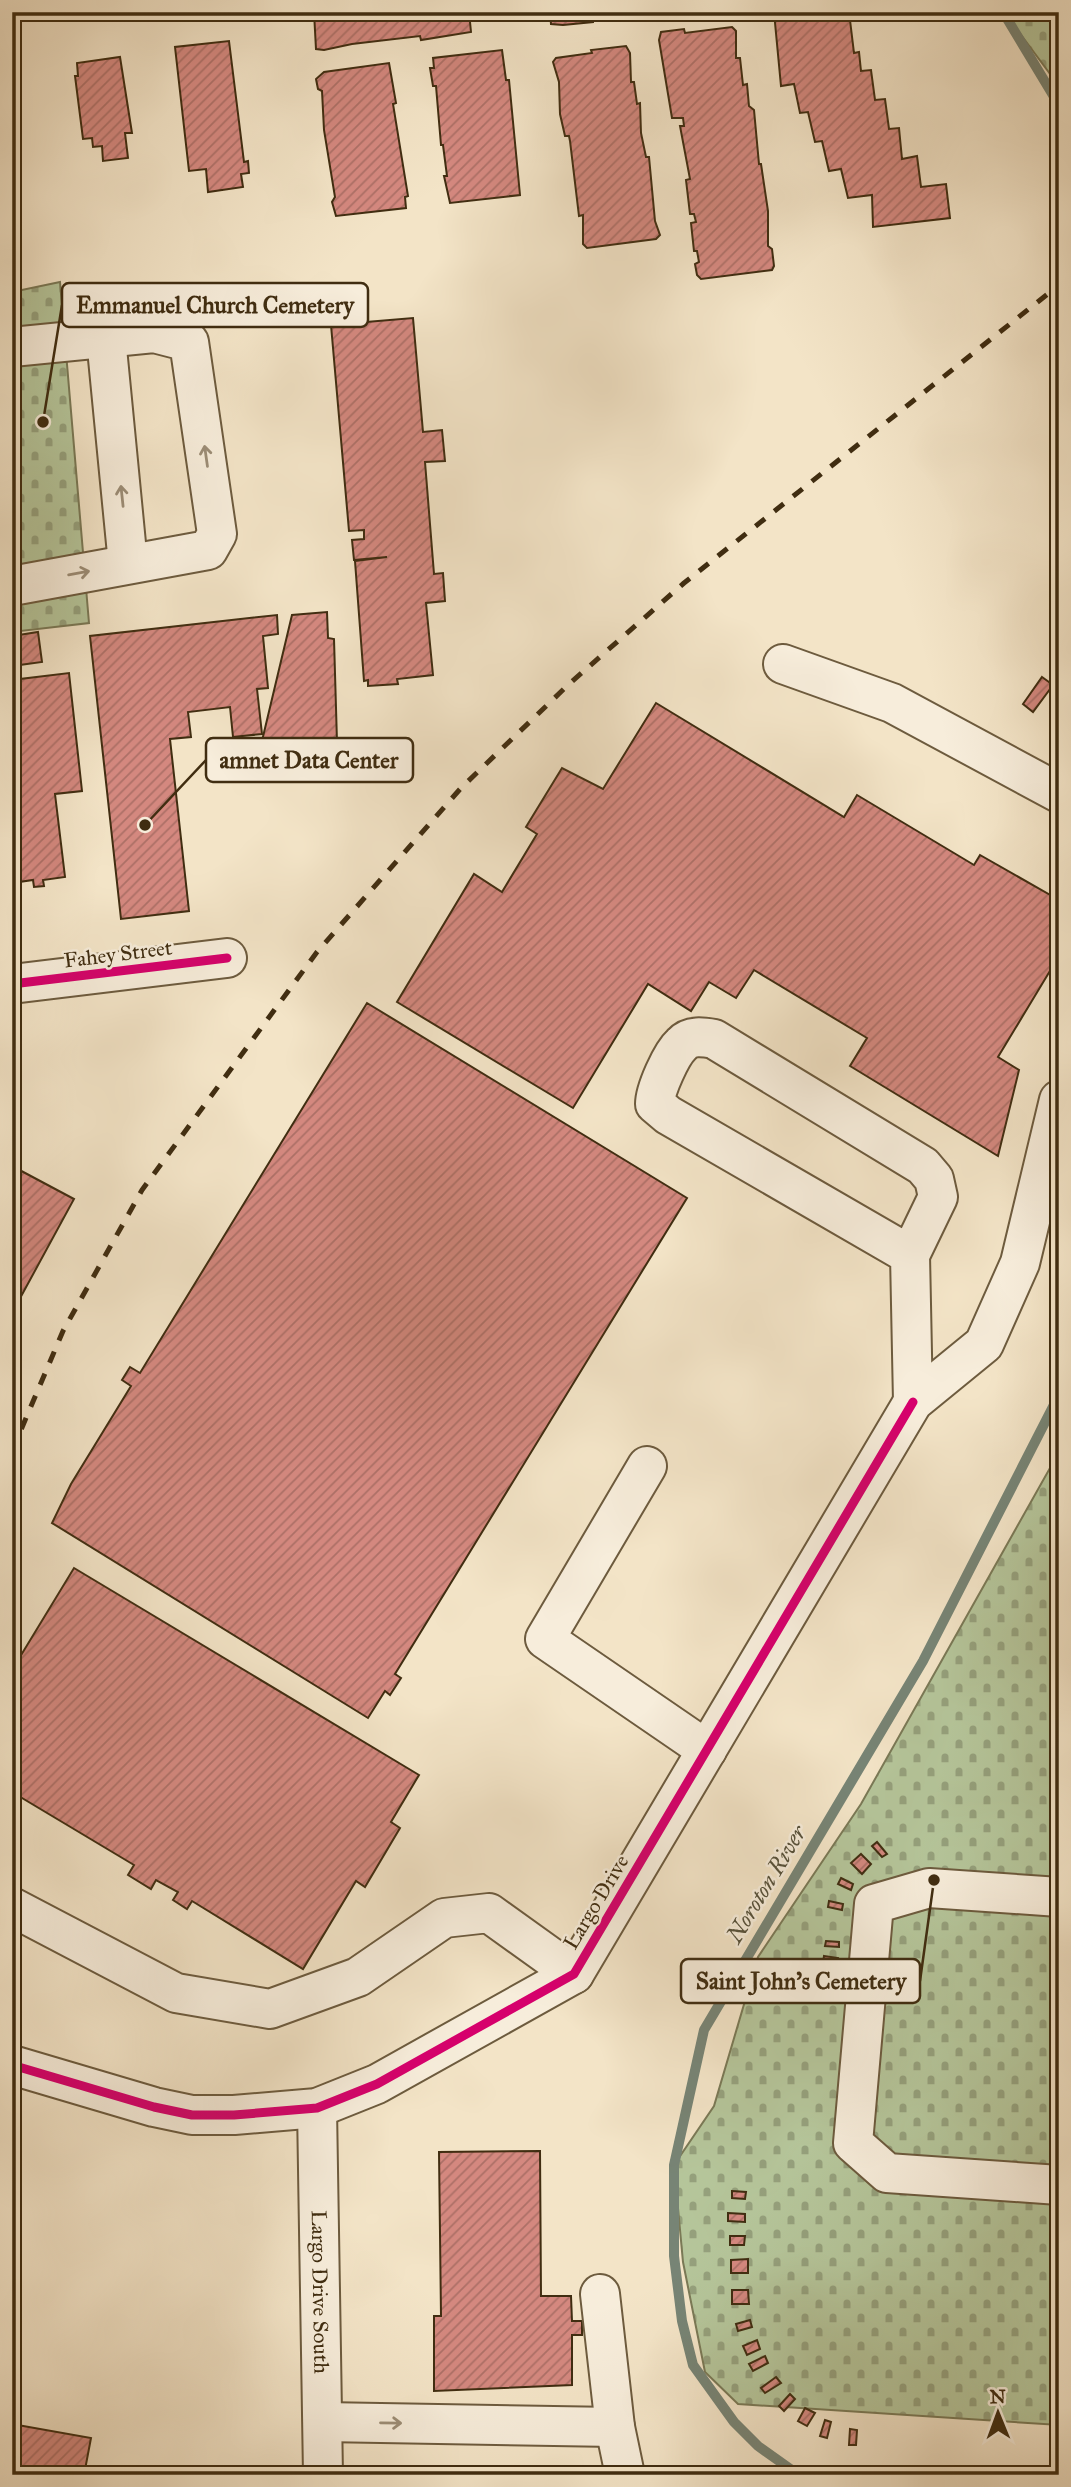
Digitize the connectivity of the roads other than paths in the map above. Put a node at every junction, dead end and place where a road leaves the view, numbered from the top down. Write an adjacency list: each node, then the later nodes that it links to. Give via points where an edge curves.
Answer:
1 (106, 338): 2 (street); 3 (street, one-way to 1); 3 (street, one-way to 1, via 208,550 217,534 189,342 154,333)
2 (12, 347)
3 (128, 564): 4 (street, one-way to 3)
4 (12, 586)
5 (783, 664): 6 (street, via 892,703)
6 (1059, 793)
7 (227, 958): 8 (street, Fahey Street)
8 (12, 984)
9 (1059, 1100): 11 (street, via 1020,1263 985,1344)
10 (911, 1255): 10 (street, via 938,1197 934,1179 923,1166 713,1039 698,1036 682,1043 654,1092 655,1104); 11 (street)
11 (913, 1402): 13 (street, Largo Drive)
12 (647, 1466): 13 (street, via 545,1639)
13 (707, 1750): 16 (street, Largo Drive)
14 (1059, 1897): 19 (street, via 929,1888 874,1904 853,2143 887,2173)
15 (12, 1907): 16 (street, via 176,1993 270,2009 358,1977 444,1918 477,1914 489,1913)
16 (574, 1974): 18 (street, Largo Drive, via 377,2084)
17 (12, 2065): 18 (street, Largo Drive, via 192,2115)
18 (317, 2108): 21 (street, Largo Drive South)
19 (1059, 2185)
20 (600, 2294): 22 (street)
21 (323, 2422): 22 (street, one-way to 22); 23 (street, Largo Drive South)
22 (615, 2427): 24 (street)
23 (323, 2475)
24 (625, 2475)

